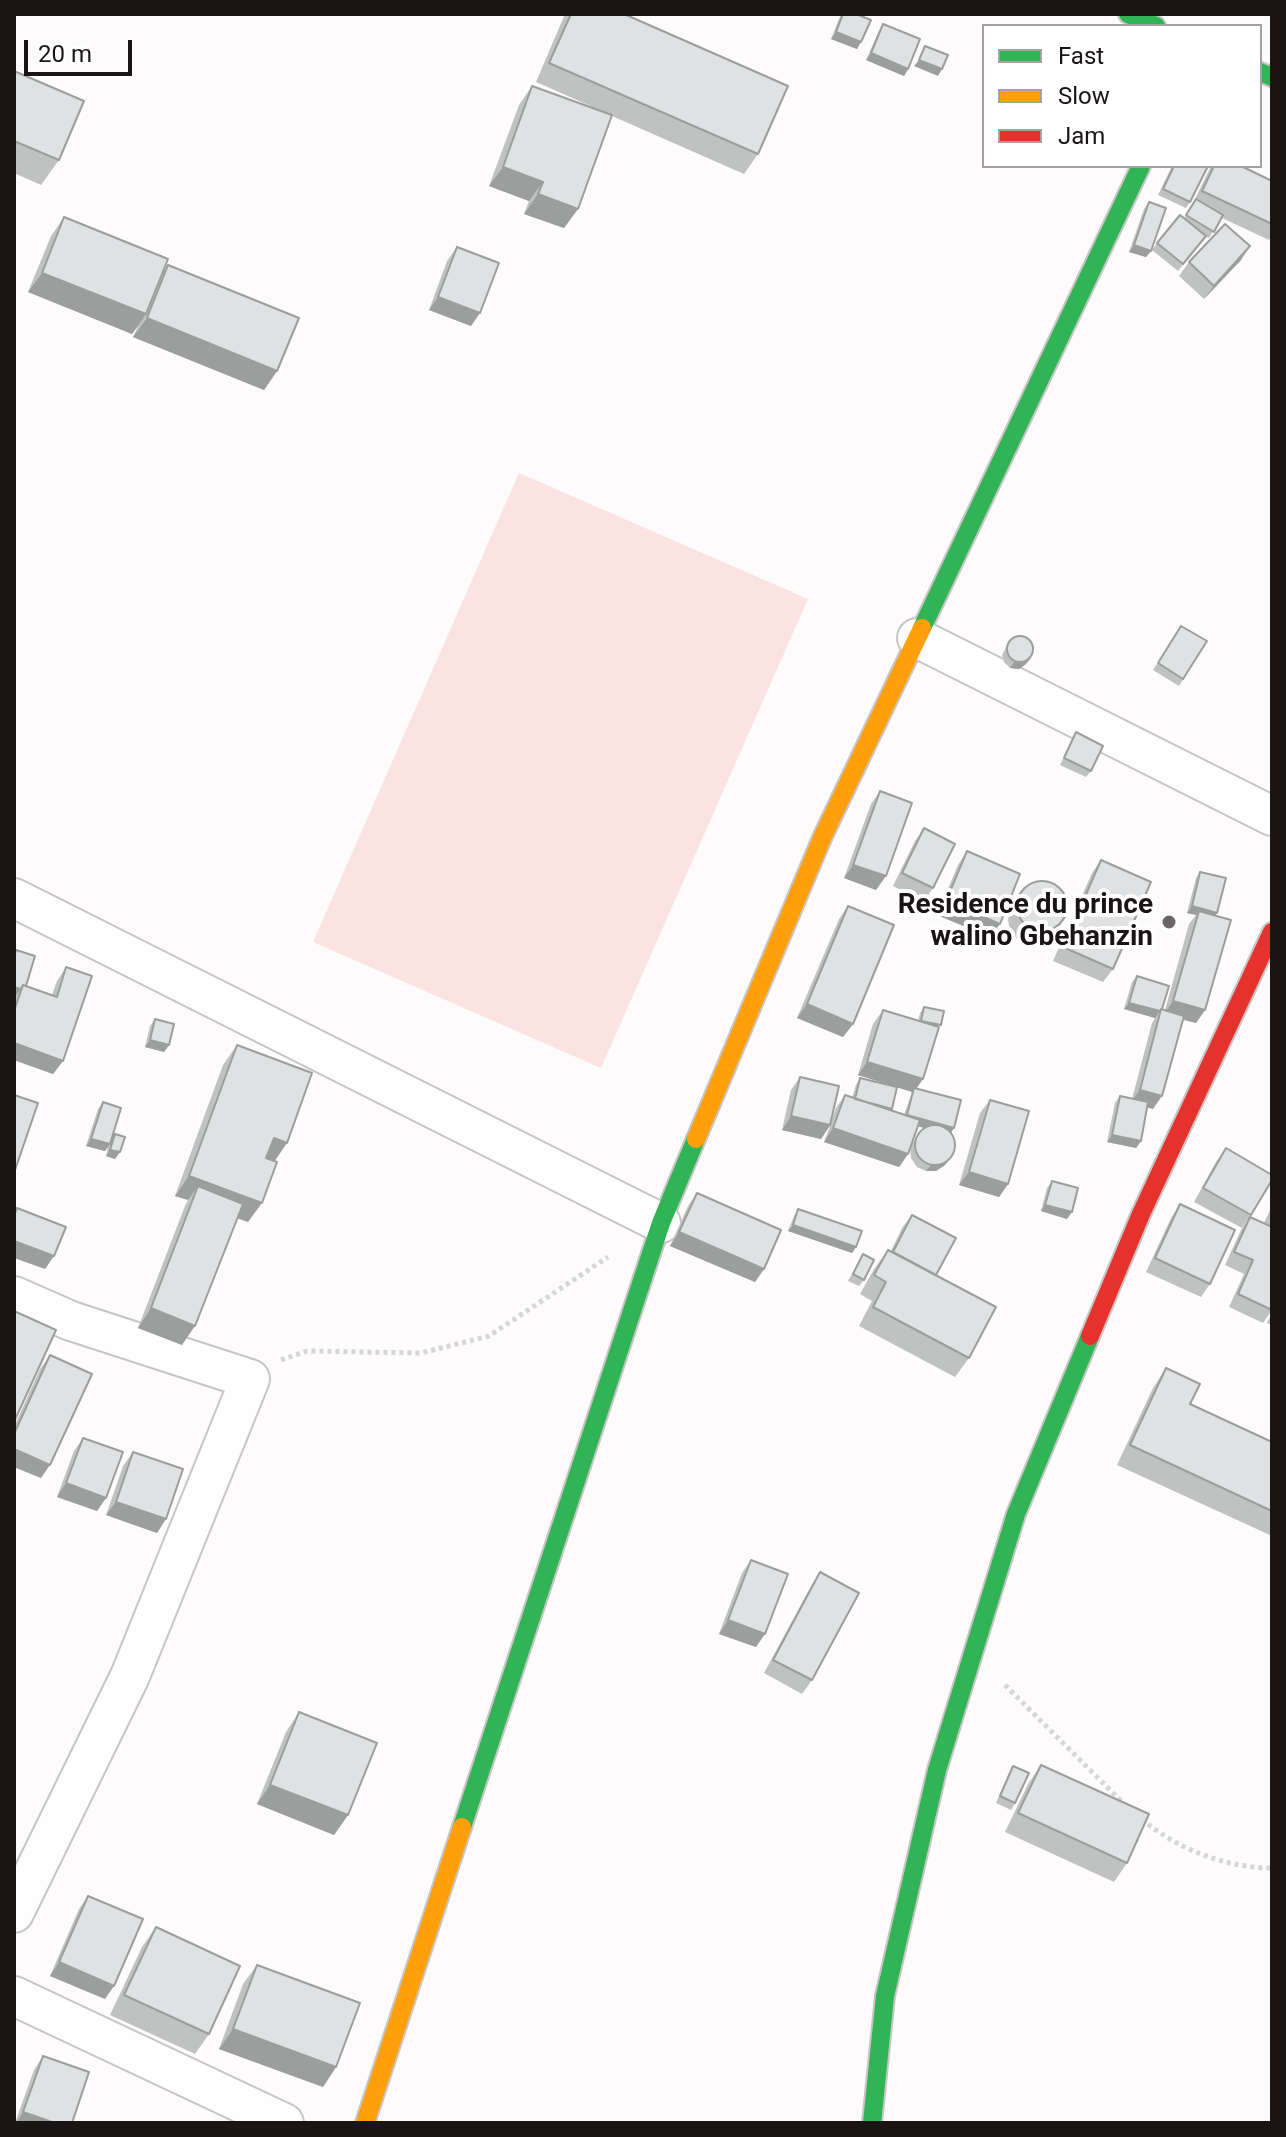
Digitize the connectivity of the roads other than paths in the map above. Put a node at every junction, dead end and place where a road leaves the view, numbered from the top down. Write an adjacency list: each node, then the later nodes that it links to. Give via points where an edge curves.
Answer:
1 (1128, 14): 2 (street)
2 (1151, 24)
3 (1140, 168): 4 (street)
4 (917, 638): 5 (street); 8 (street, via 822,838)
5 (1272, 816)
6 (14, 898): 8 (street)
7 (1272, 932): 14 (street, via 1141,1214 1021,1499 937,1770 885,1996)
8 (661, 1223): 13 (street)
9 (14, 1296): 10 (street, via 71,1321 250,1379 130,1676)
10 (14, 1913)
11 (14, 1996): 12 (street)
12 (284, 2123)
13 (365, 2123)
14 (872, 2123)

